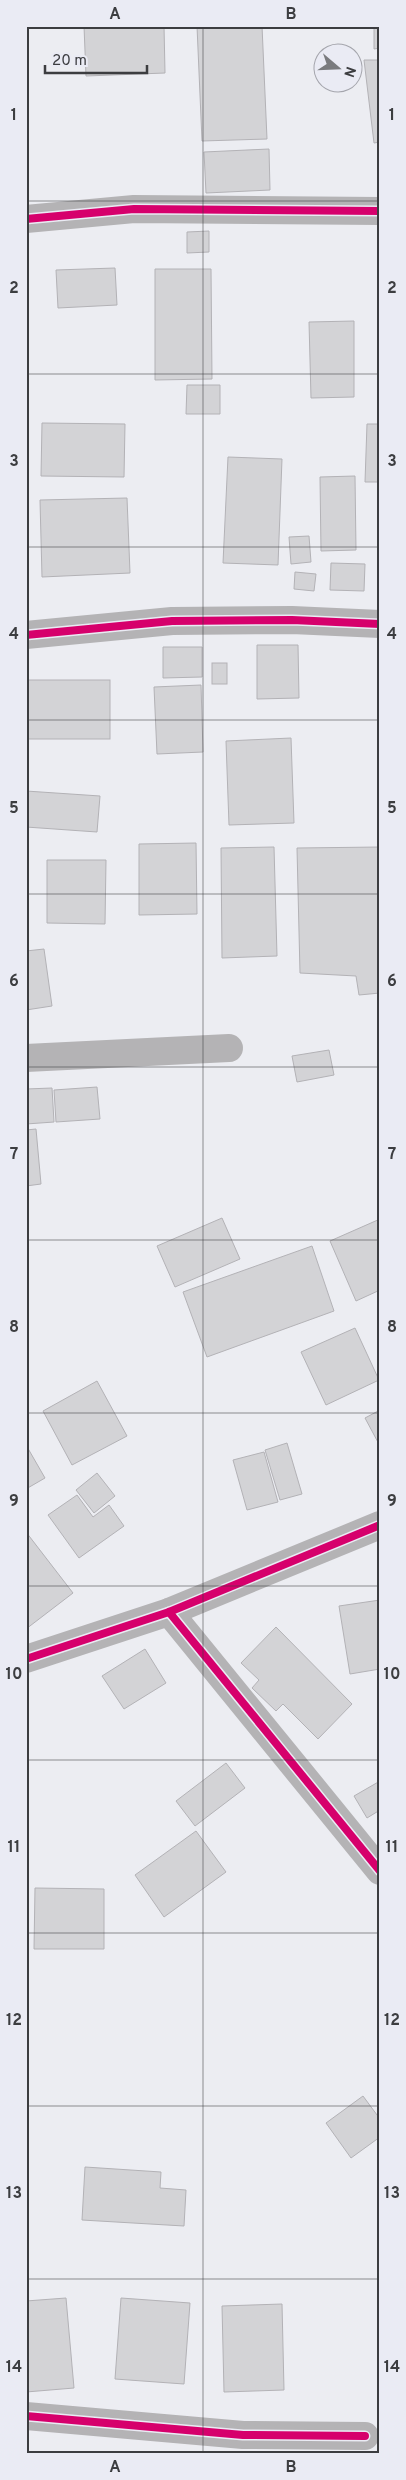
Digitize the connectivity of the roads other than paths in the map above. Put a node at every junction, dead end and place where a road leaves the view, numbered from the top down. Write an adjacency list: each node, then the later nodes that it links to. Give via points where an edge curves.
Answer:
1 (380, 211): 2 (street, via 134,209)
2 (26, 219)
3 (380, 624): 4 (street, via 292,620 172,621)
4 (26, 635)
5 (229, 1048): 6 (street)
6 (26, 1058)
7 (380, 1525): 8 (street)
8 (169, 1612): 9 (street); 10 (street)
9 (26, 1660)
10 (380, 1871)
11 (26, 2416): 12 (street, via 243,2435)
12 (365, 2436)

